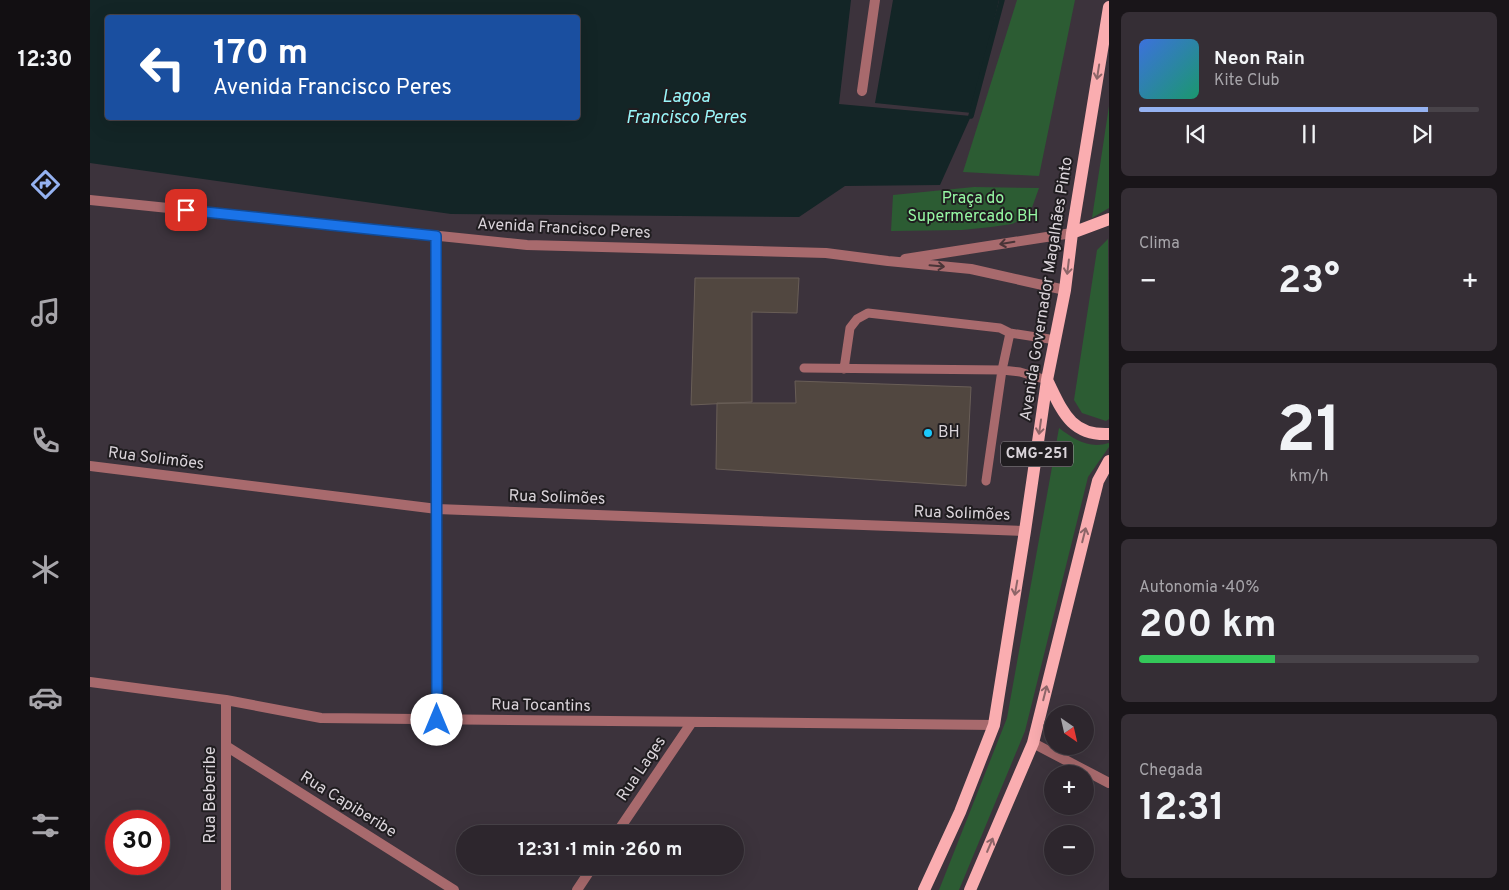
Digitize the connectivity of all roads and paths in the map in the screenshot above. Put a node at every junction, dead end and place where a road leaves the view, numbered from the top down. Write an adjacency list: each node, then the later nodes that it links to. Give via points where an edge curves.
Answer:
1 (875, 0): 3 (street)
2 (1109, 7): 6 (main road, Avenida Governador Magalhães Pinto / CMG-251, one-way to 6)
3 (862, 91)
4 (90, 200): 7 (street, Avenida Francisco Peres)
5 (1109, 219): 6 (main road)
6 (1072, 234): 8 (street, Avenida Francisco Peres, one-way to 8); 9 (main road, Avenida Governador Magalhães Pinto / CMG-251, one-way to 9)
7 (436, 236): 8 (street, Avenida Francisco Peres, via 527,246 826,253); 20 (street)
8 (888, 261): 9 (street, Avenida Francisco Peres, one-way to 9, via 970,269)
9 (1066, 290): 11 (main road, Avenida Governador Magalhães Pinto / CMG-251)
10 (1010, 333): 11 (lane); 13 (lane, via 1000,328 868,313 850,328); 14 (lane)
11 (1056, 340): 15 (main road, Avenida Governador Magalhães Pinto / CMG-251)
12 (804, 368): 13 (lane)
13 (844, 369): 14 (lane)
14 (1002, 370): 15 (lane); 19 (lane)
15 (1047, 380): 16 (main road, via 1064,415 1074,425 1096,435); 21 (main road, Avenida Governador Magalhães Pinto / CMG-251, one-way to 21)
16 (1109, 434)
17 (1109, 461): 27 (main road, one-way to 17, via 1098,481)
18 (90, 466): 20 (street, Rua Solimões)
19 (986, 480)
20 (437, 509): 21 (street, Rua Solimões); 24 (street)
21 (1026, 531): 26 (main road, Avenida Governador Magalhães Pinto / CMG-251, one-way to 26)
22 (90, 682): 23 (street, Rua Tocantins)
23 (226, 700): 24 (street, Rua Tocantins, via 321,718); 28 (street, Rua Beberibe)
24 (437, 720): 25 (street, Rua Tocantins)
25 (692, 722): 26 (street, Rua Tocantins); 30 (street, Rua Lages)
26 (994, 725): 35 (main road, Avenida Governador Magalhães Pinto / CMG-251, via 960,812)
27 (1033, 742): 29 (street); 36 (main road, one-way to 27)
28 (226, 746): 32 (street, Rua Beberibe); 33 (street, Rua Capiberibe)
29 (1109, 783)
30 (622, 825)
31 (588, 875): 34 (street)
32 (226, 890)
33 (454, 890)
34 (577, 890)
35 (924, 890)
36 (970, 890)

